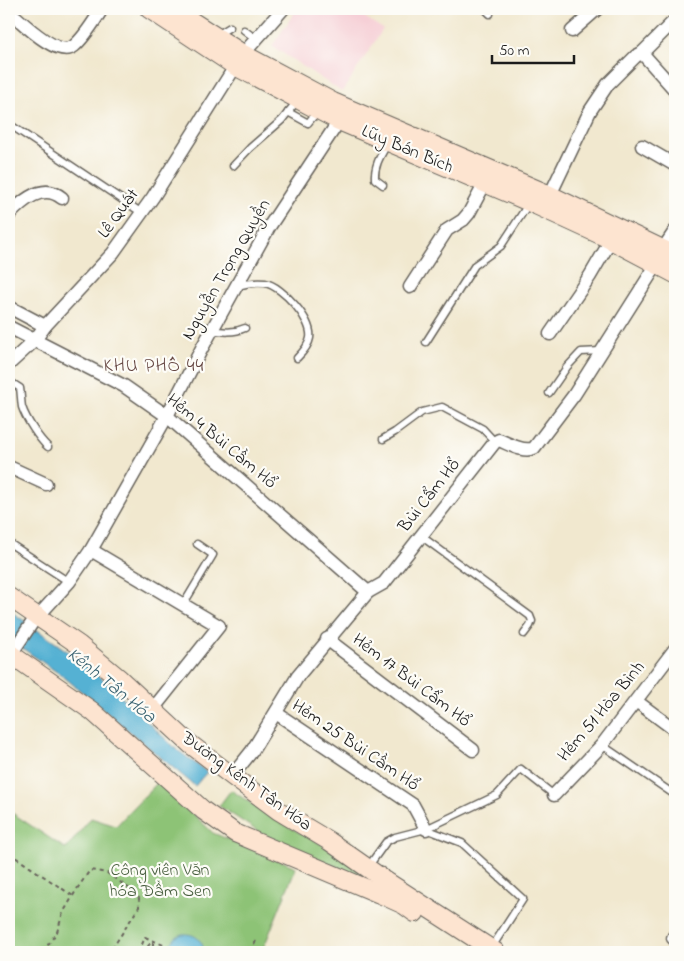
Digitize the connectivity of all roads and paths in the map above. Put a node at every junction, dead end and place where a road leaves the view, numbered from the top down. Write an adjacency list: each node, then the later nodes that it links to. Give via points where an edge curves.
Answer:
1 (102, 9): 6 (street, via 73,47 64,50 47,43)
2 (149, 9): 10 (street, Lũy Bán Bích)
3 (173, 9): 10 (street, Lũy Bán Bích)
4 (283, 9): 11 (street, Lê Quát)
5 (589, 11): 9 (street)
6 (10, 12)
7 (675, 20): 12 (street)
8 (244, 30): 11 (lane)
9 (572, 31)
10 (217, 37): 13 (street, Lũy Bán Bích)
11 (256, 39): 13 (street, Lê Quát)
12 (642, 53): 14 (street); 24 (street, via 608,84 590,111)
13 (239, 60): 15 (street, Lũy Bán Bích); 24 (street, Lũy Bán Bích); 27 (street, Lê Quát)
14 (675, 90)
15 (293, 106): 16 (street, Lũy Bán Bích, via 318,110); 21 (lane)
16 (339, 121): 18 (street, Lũy Bán Bích); 33 (street, Nguyễn Trọng Quyền, via 269,227)
17 (9, 124): 27 (lane)
18 (389, 142): 22 (street, Lũy Bán Bích); 23 (lane, via 375,170 375,179)
19 (642, 146): 20 (street)
20 (675, 165)
21 (233, 166)
22 (485, 182): 26 (street, Lũy Bán Bích); 34 (street, via 469,213 447,230)
23 (384, 185)
24 (550, 195): 31 (street, Lũy Bán Bích)
25 (62, 198): 28 (street, via 57,193 37,192)
26 (530, 202): 30 (street, Lũy Bán Bích); 42 (lane, via 501,246 475,265)
27 (142, 212): 36 (street, Lê Quát, via 113,253)
28 (9, 215)
29 (675, 231): 31 (street)
30 (611, 240): 31 (street, Lũy Bán Bích); 40 (street)
31 (665, 256): 32 (street, Lũy Bán Bích); 43 (street)
32 (675, 274)
33 (236, 287): 39 (street, Nguyễn Trọng Quyền); 44 (lane, via 267,283 287,296 302,313 310,338)
34 (410, 288)
35 (9, 307): 36 (street)
36 (45, 326): 41 (street, Lê Quát)
37 (9, 327): 41 (street, Hẻm 4 Bùi Cầm Hổ)
38 (245, 328): 39 (lane, via 234,332)
39 (211, 330): 48 (street, Nguyễn Trọng Quyền)
40 (550, 334)
41 (35, 340): 45 (street, Lê Quát); 48 (street, Hẻm 4 Bùi Cầm Hổ, via 124,386)
42 (426, 342)
43 (602, 350): 47 (lane, via 581,352); 50 (street, via 574,396 534,448 524,450 499,440)
44 (297, 358)
45 (9, 364)
46 (9, 381): 51 (lane, via 20,388 26,418)
47 (549, 393)
48 (167, 416): 57 (street, Nguyễn Trọng Quyền); 59 (street, Hẻm 4 Bùi Cầm Hổ)
49 (383, 438): 50 (lane, via 422,412 442,407 482,429)
50 (495, 442): 54 (street, Bùi Cẩm Hổ)
51 (48, 447)
52 (9, 467): 53 (street)
53 (46, 484)
54 (421, 536): 59 (street, Bùi Cẩm Hổ, via 384,583); 63 (lane, via 530,616 532,620)
55 (9, 543): 58 (lane)
56 (197, 544): 61 (lane, via 213,555)
57 (91, 550): 58 (street, Nguyễn Trọng Quyền); 61 (street)
58 (69, 582): 62 (street, Nguyễn Trọng Quyền)
59 (368, 592): 64 (street, Bùi Cẩm Hổ)
60 (9, 596): 62 (street, Đường Kênh Tân Hóa)
61 (182, 605): 68 (street, via 219,626)
62 (35, 620): 66 (street, Nguyễn Trọng Quyền); 68 (street, Đường Kênh Tân Hóa, via 106,668)
63 (524, 634)
64 (327, 640): 69 (street, Bùi Cẩm Hổ, via 298,676); 72 (street, Hẻm 17 Bùi Cẩm Hổ)
65 (675, 650): 67 (street, Hẻm 51 Hòa Bình)
66 (11, 653): 79 (street, Đường Kênh Tân Hóa, via 92,711 204,811 235,833)
67 (636, 701): 70 (street); 71 (street, Hẻm 51 Hòa Bình)
68 (152, 709): 73 (street, Đường Kênh Tân Hóa)
69 (276, 713): 73 (street, Bùi Cẩm Hổ); 77 (street, Hẻm 25 Bùi Cầm Hổ, via 413,805)
70 (675, 730)
71 (602, 745): 74 (street, Hẻm 51 Hòa Bình); 75 (lane)
72 (473, 750)
73 (232, 776): 76 (street, Đường Kênh Tân Hóa)
74 (554, 795): 77 (lane, via 521,769 497,795)
75 (675, 795)
76 (308, 828): 79 (street, via 309,844); 80 (street, Đường Kênh Tân Hóa)
77 (426, 829): 80 (lane, via 386,842); 87 (lane, via 462,843 523,898)
78 (9, 853): 81 (path)
79 (292, 857): 87 (street, Đường Kênh Tân Hóa, via 404,905)
80 (367, 868): 87 (street, Đường Kênh Tân Hóa)
81 (73, 896): 88 (path, via 57,932); 89 (path, via 90,870 107,873 139,898 139,907)
82 (675, 936): 83 (street)
83 (675, 939)
84 (256, 940): 95 (path)
85 (153, 941): 86 (path); 90 (path); 90 (path, via 145,937); 91 (path)
86 (168, 947): 92 (path); 93 (path); 94 (path)
87 (487, 951)
88 (43, 952)
89 (110, 952)
90 (140, 952)
91 (153, 952)
92 (163, 952)
93 (168, 952)
94 (177, 952)
95 (252, 952)

